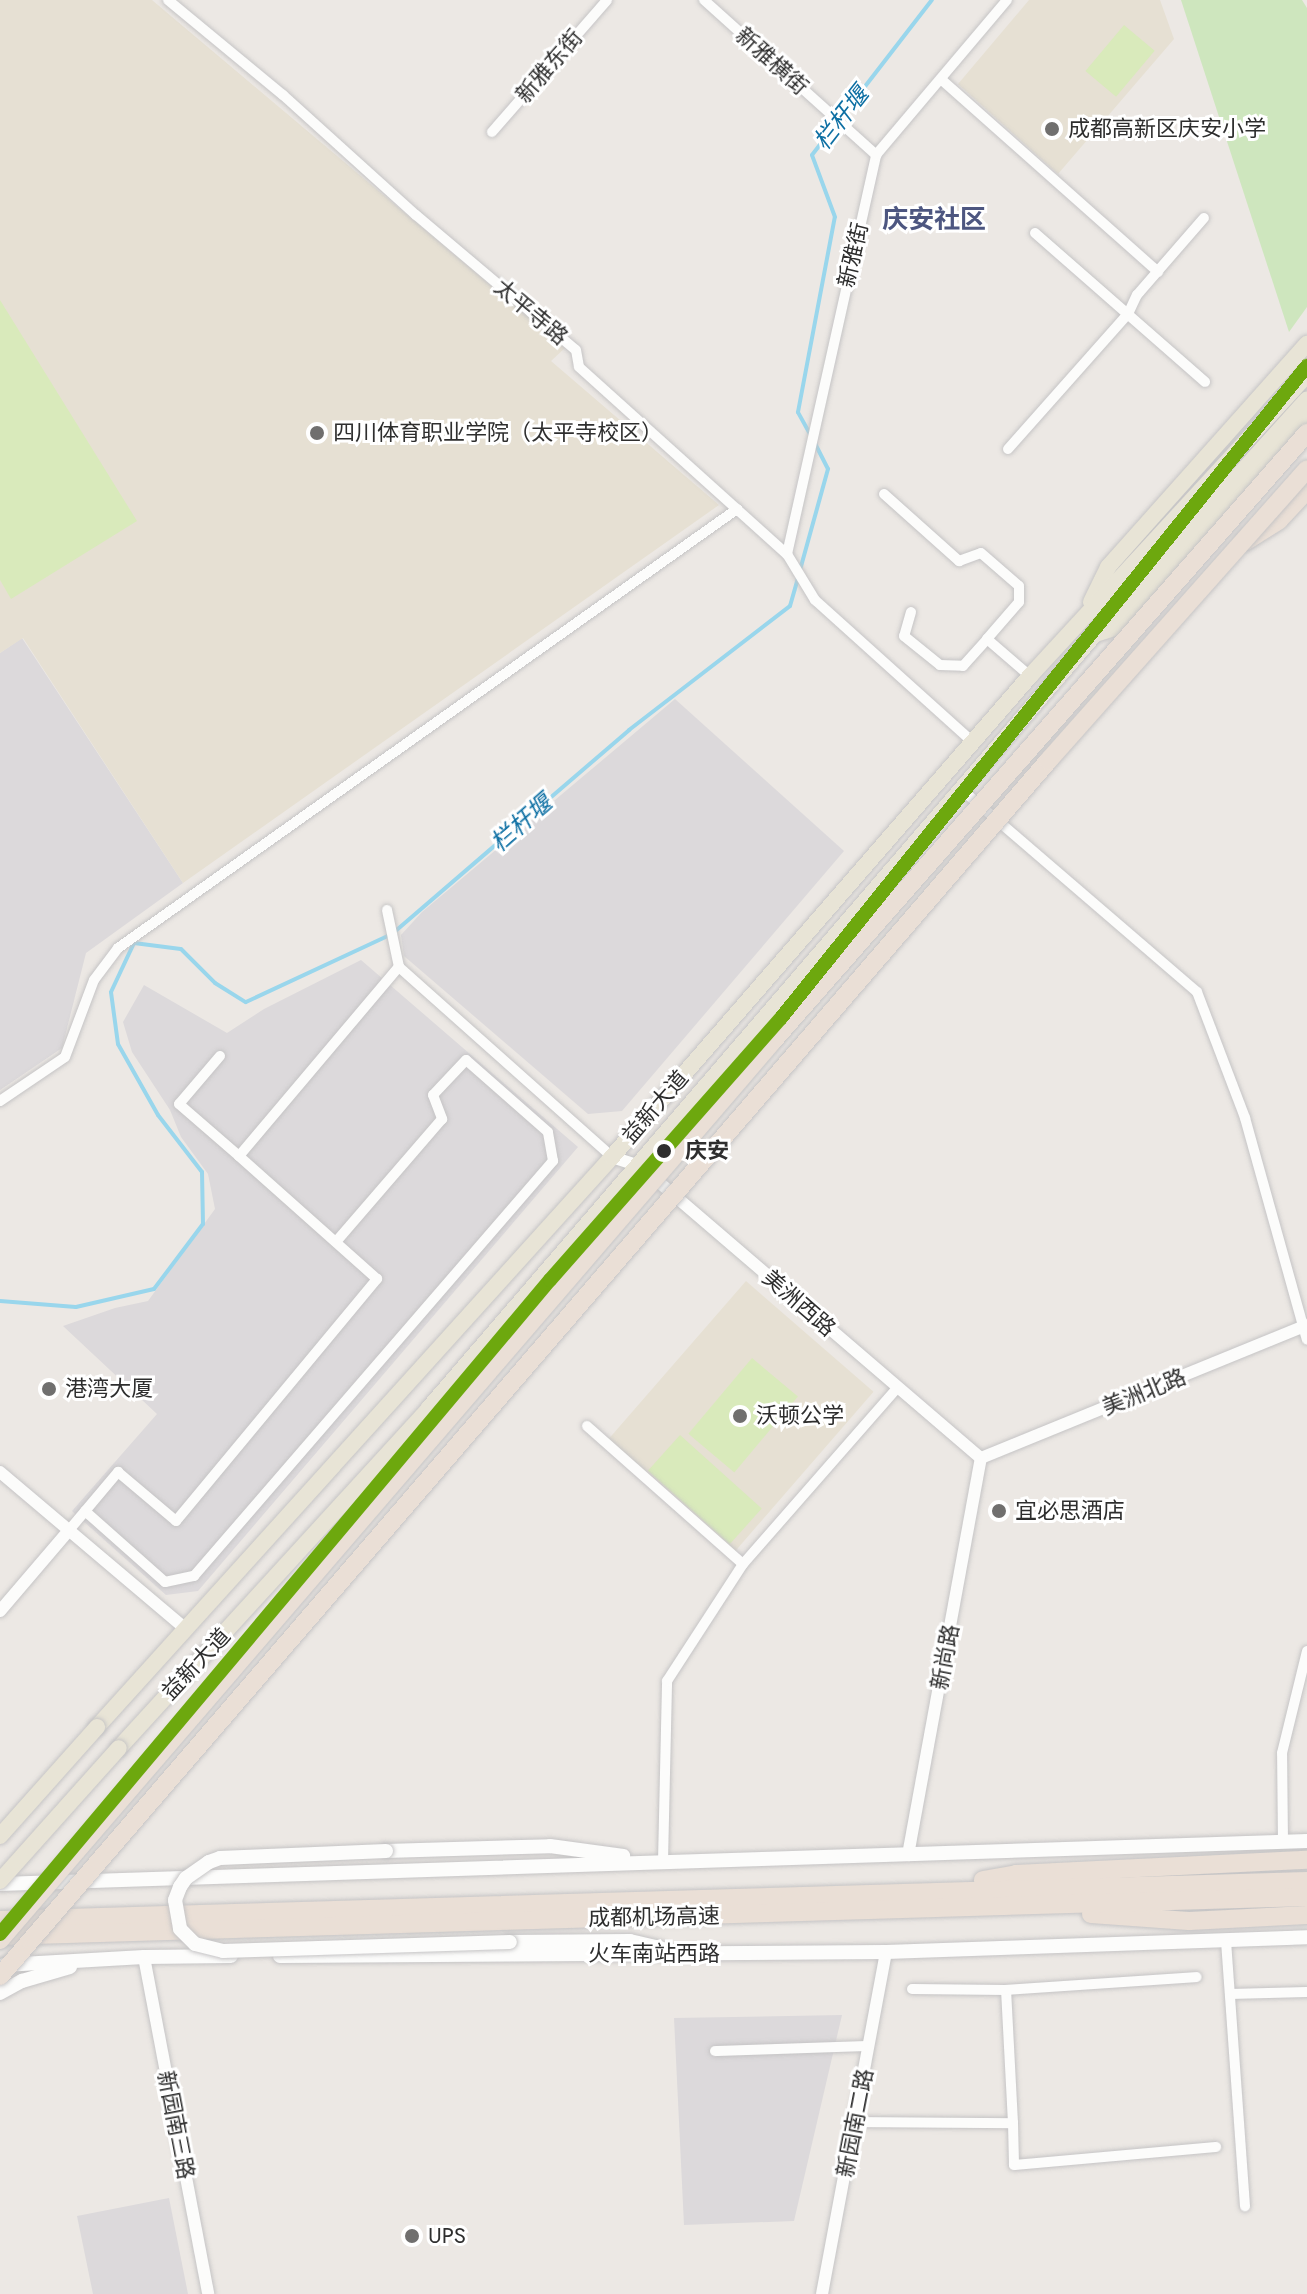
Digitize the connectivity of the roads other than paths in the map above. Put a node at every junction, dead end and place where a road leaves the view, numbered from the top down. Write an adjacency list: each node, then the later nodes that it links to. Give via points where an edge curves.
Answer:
1 (168, 0): 23 (street, 太平寺路, via 576,350 579,367)
2 (607, 0): 6 (street, 新雅东街)
3 (704, 0): 7 (street, 新雅横街)
4 (1007, 0): 5 (street, 新雅街)
5 (942, 80): 7 (street, 新雅街); 10 (street)
6 (492, 132)
7 (876, 155): 25 (street, 新雅街)
8 (1204, 218): 10 (street)
9 (1035, 233): 11 (street)
10 (1158, 272): 11 (street)
11 (1128, 314): 14 (street); 18 (street)
12 (1307, 344): 27 (main road, via 1108,567)
13 (1307, 375): 20 (main road, 益新大道)
14 (1205, 382)
15 (1307, 399): 20 (main road, 益新大道)
16 (1307, 416): 28 (main road, via 1117,627)
17 (1307, 433): 67 (highway, bridge, via 782,1030)
18 (1008, 449)
19 (1307, 469): 24 (highway, bridge)
20 (1222, 479): 27 (main road, 益新大道); 28 (main road, 益新大道)
21 (1307, 490): 24 (highway, via 1279,520)
22 (884, 494): 29 (street, via 959,561 981,553 1019,586 1019,602)
23 (737, 509): 25 (street, 太平寺路); 36 (street, via 118,948 94,980 65,1057)
24 (1246, 541): 74 (highway, bridge, via 1048,761)
25 (787, 554): 31 (street, 太平寺路, via 815,600)
26 (911, 612): 29 (street, via 904,636 940,665 963,666)
27 (1082, 620): 30 (main road, 益新大道)
28 (1095, 634): 32 (main road, 益新大道)
29 (987, 639): 30 (street)
30 (1030, 676): 31 (main road, 益新大道)
31 (974, 743): 38 (main road, 益新大道)
32 (961, 789): 39 (main road, 益新大道); 41 (street, via 1197,992 1245,1118)
33 (387, 910): 34 (street)
34 (399, 967): 37 (street); 38 (street)
35 (220, 1056): 37 (street, via 179,1104)
36 (0, 1101)
37 (239, 1156): 40 (street)
38 (612, 1157): 39 (street, 美洲西路); 50 (main road, 益新大道)
39 (640, 1166): 42 (street, 美洲西路); 59 (main road, 益新大道, bridge)
40 (336, 1242): 46 (street, via 377,1279 176,1521 118,1472); 46 (street, via 442,1119 433,1095 466,1060 548,1132 553,1161 194,1576 165,1582)
41 (1306, 1331): 44 (street, 美洲北路)
42 (897, 1388): 44 (street, 美洲西路); 48 (street)
43 (587, 1426): 48 (street)
44 (981, 1458): 55 (street, 新尚路)
45 (0, 1472): 47 (street)
46 (85, 1511): 47 (street)
47 (70, 1529): 49 (street); 50 (street)
48 (743, 1564): 57 (street, via 667,1681)
49 (0, 1611)
50 (186, 1629): 52 (main road, 益新大道, bridge)
51 (1307, 1651): 54 (street, via 1282,1753)
52 (0, 1836)
53 (1307, 1841): 54 (main road)
54 (1283, 1842): 55 (main road)
55 (908, 1855): 57 (main road)
56 (1307, 1860): 60 (highway, via 1016,1874)
57 (663, 1861): 59 (main road); 70 (main road, bridge, via 550,1846 220,1858 186,1878 175,1900 180,1929 195,1944 223,1951 630,1941)
58 (1307, 1881): 60 (highway, 成都机场高速)
59 (0, 1883)
60 (856, 1892): 63 (highway, 成都机场高速)
61 (1307, 1897): 62 (highway, 成都机场高速)
62 (992, 1907): 63 (highway, 成都机场高速); 64 (highway, via 1189,1921)
63 (399, 1915): 65 (highway, 成都机场高速); 67 (highway, 成都机场高速)
64 (1307, 1915)
65 (0, 1920)
66 (1307, 1937): 68 (main road, 火车南站西路)
67 (0, 1938)
68 (1226, 1941): 69 (main road, 火车南站西路); 80 (street)
69 (886, 1952): 70 (main road, 火车南站西路); 81 (street, 新园南二路)
70 (688, 1953): 71 (main road, 火车南站西路)
71 (144, 1957): 72 (main road, 火车南站西路); 87 (street, 新园南三路)
72 (94, 1960): 73 (main road, 火车南站西路); 79 (main road, via 22,1981)
73 (0, 1965)
74 (0, 1976)
75 (1197, 1977): 77 (street)
76 (912, 1989): 77 (street)
77 (1006, 1990): 84 (street)
78 (1307, 1992): 80 (street)
79 (0, 1993)
80 (1230, 1994): 86 (street)
81 (869, 2046): 82 (street); 83 (street, 新园南二路)
82 (715, 2051)
83 (854, 2122): 84 (street); 88 (street, 新园南二路)
84 (1013, 2123): 85 (street, via 1014,2165)
85 (1216, 2147)
86 (1245, 2206)
87 (208, 2294)
88 (822, 2294)

